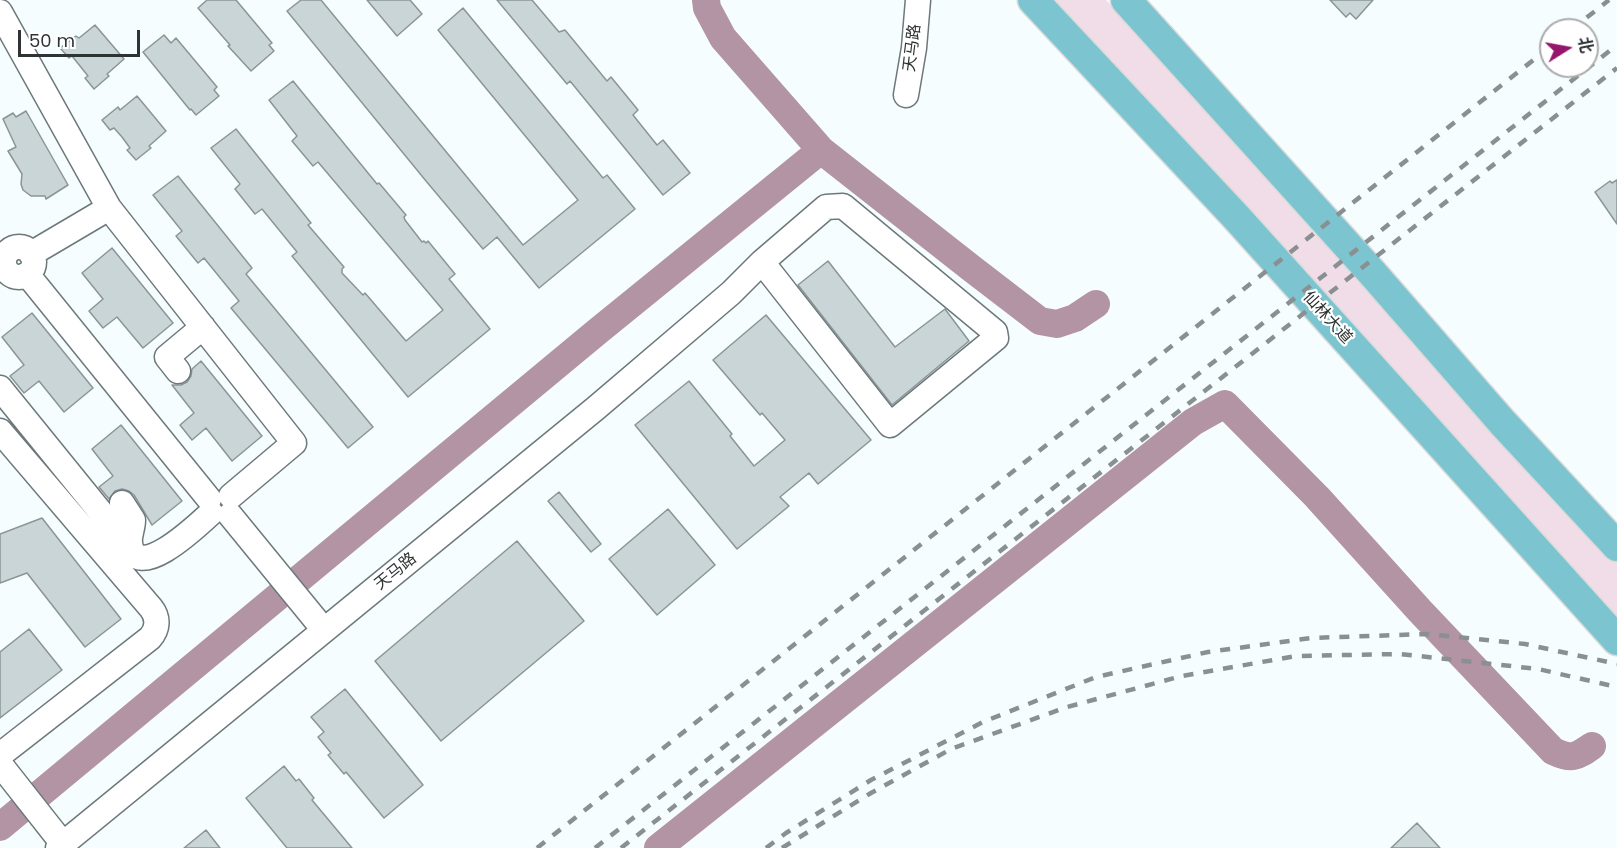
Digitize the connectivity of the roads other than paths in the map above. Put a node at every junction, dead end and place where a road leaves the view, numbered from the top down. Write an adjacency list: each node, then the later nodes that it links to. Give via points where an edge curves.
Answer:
1 (918, 0): 5 (street, 天马路)
2 (1033, 0): 18 (main road, 仙林大道, via 1245,227)
3 (1126, 0): 15 (main road)
4 (0, 12): 6 (street)
5 (906, 95)
6 (109, 208): 7 (street); 9 (street)
7 (13, 259): 14 (street)
8 (762, 262): 8 (street, 天马路, via 826,207 843,206 995,332 996,338 890,425); 17 (street, 天马路, via 587,415)
9 (203, 327): 10 (street); 14 (street, via 294,443)
10 (167, 357)
11 (0, 388): 16 (street)
12 (0, 431): 19 (street, via 151,608 157,624 150,638)
13 (122, 503): 16 (street, via 133,520 130,544)
14 (220, 506): 16 (street, via 162,554 145,557); 17 (street)
15 (1617, 546)
16 (134, 552)
17 (318, 622): 20 (street, 天马路)
18 (1617, 640)
19 (2, 764): 20 (street)
20 (57, 839)

